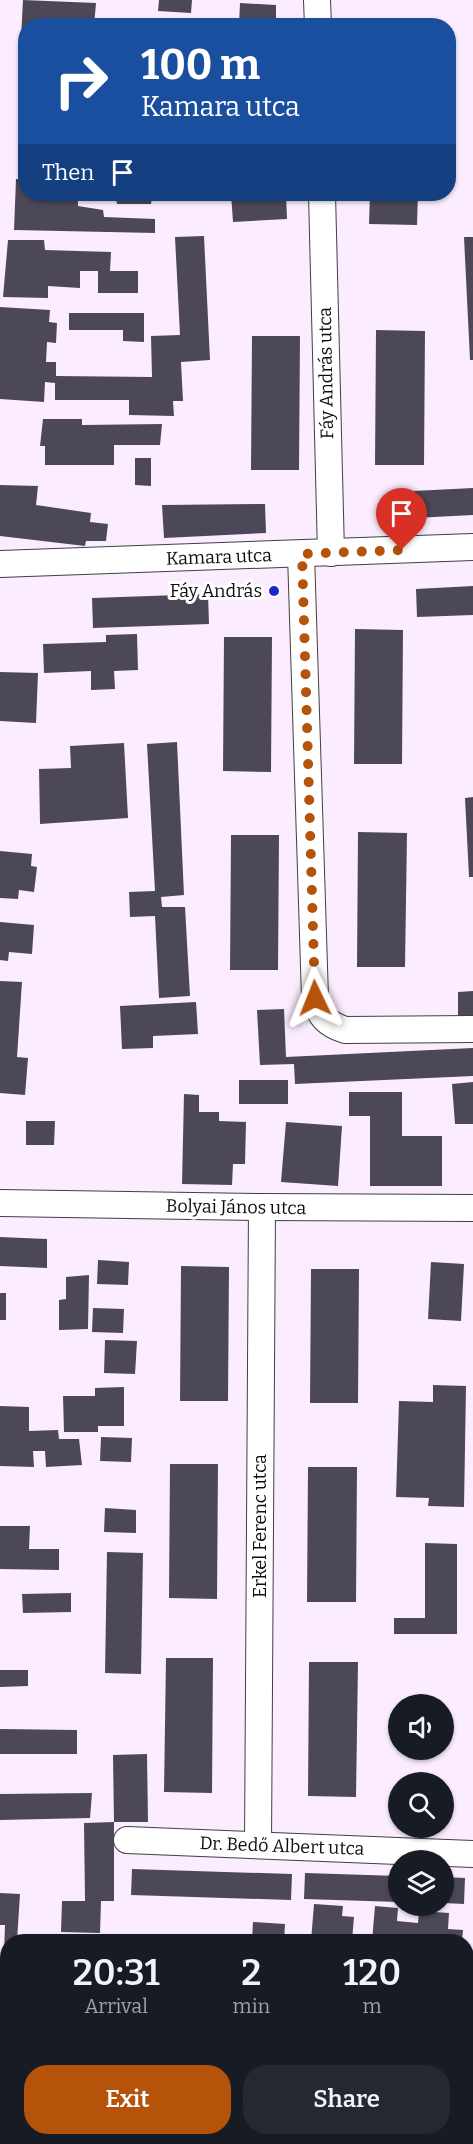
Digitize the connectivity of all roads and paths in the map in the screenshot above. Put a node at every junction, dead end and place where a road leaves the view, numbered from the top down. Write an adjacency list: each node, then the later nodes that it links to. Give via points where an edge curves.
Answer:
1 (317, 0): 2 (street)
2 (318, 18)
3 (322, 201): 5 (street, Fáy András utca)
4 (473, 547): 5 (street, Kamara utca)
5 (331, 553): 6 (street, Kamara utca)
6 (302, 554): 7 (street, Kamara utca); 8 (street, via 318,1012 330,1024 345,1030)
7 (0, 564)
8 (473, 1029)
9 (0, 1203): 10 (street, Bolyai János utca)
10 (262, 1207): 11 (street, Bolyai János utca); 13 (street, Erkel Ferenc utca)
11 (473, 1208)
12 (127, 1840): 13 (street, Dr. Bedő Albert utca)
13 (258, 1845): 14 (street, Dr. Bedő Albert utca)
14 (473, 1854)

